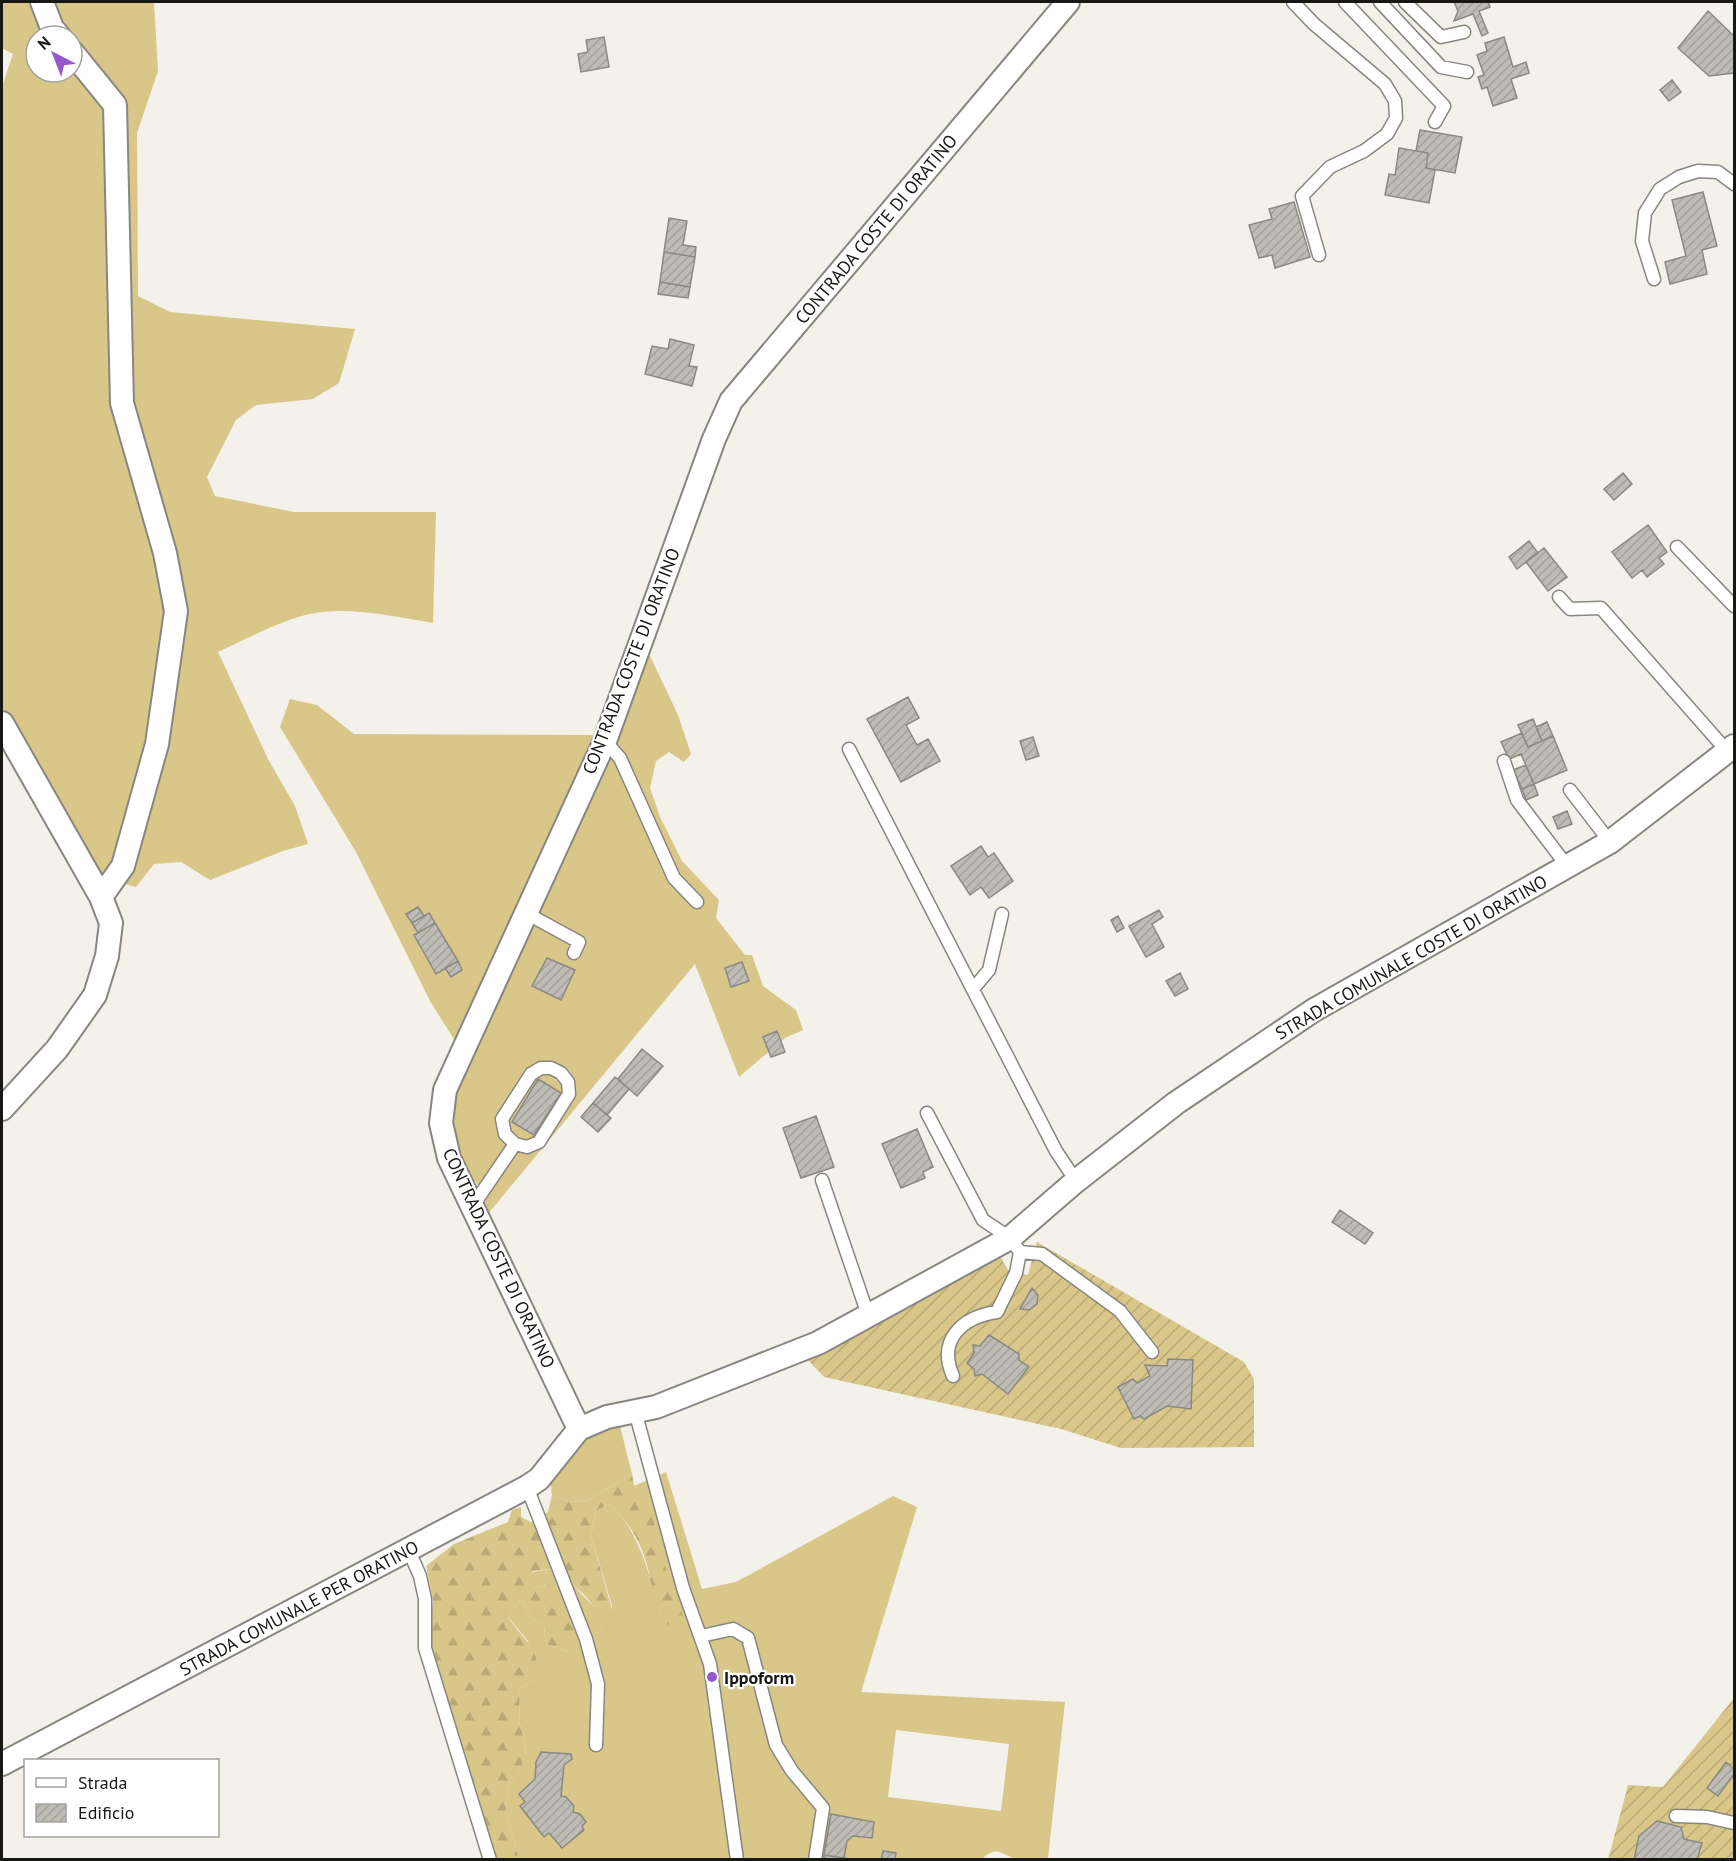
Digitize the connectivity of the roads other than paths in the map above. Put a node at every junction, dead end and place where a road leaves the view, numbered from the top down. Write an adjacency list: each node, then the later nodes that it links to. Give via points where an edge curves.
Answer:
1 (42, 2): 7 (street)
2 (1068, 2): 19 (street, CONTRADA COSTE DI ORATINO, via 731,401)
3 (1293, 2): 13 (lane, via 1385,84 1395,101 1396,118 1387,134 1364,151 1330,167 1302,196)
4 (1345, 2): 11 (lane, via 1444,106)
5 (1380, 2): 10 (lane, via 1441,67)
6 (1405, 2): 8 (lane, via 1441,37)
7 (50, 24)
8 (1464, 32)
9 (84, 67): 26 (street, via 115,105 122,403 165,553 176,611 158,744 123,866)
10 (1467, 72)
11 (1435, 122)
12 (1734, 184): 14 (lane, via 1718,172 1698,171 1678,177 1660,189 1645,213 1642,241)
13 (1319, 255)
14 (1654, 279)
15 (1677, 547): 17 (lane)
16 (1558, 597): 21 (lane, via 1570,609 1601,608)
17 (1734, 606)
18 (2, 723): 26 (street)
19 (605, 741): 27 (lane, via 620,758 674,879); 28 (street, CONTRADA COSTE DI ORATINO)
20 (849, 749): 31 (lane)
21 (1731, 749): 24 (street, STRADA COMUNALE COSTE DI ORATINO)
22 (1503, 761): 25 (lane, via 1517,800)
23 (1570, 790): 24 (lane)
24 (1610, 842): 25 (street, STRADA COMUNALE COSTE DI ORATINO)
25 (1567, 866): 36 (street, STRADA COMUNALE COSTE DI ORATINO, via 1314,1010 1176,1103)
26 (102, 897): 32 (street, via 111,923 107,956 95,995 57,1049)
27 (697, 902)
28 (526, 913): 30 (lane, via 579,942); 37 (street, CONTRADA COSTE DI ORATINO, via 445,1090 441,1123 449,1158)
29 (1002, 914): 31 (lane, via 989,970)
30 (574, 954)
31 (973, 989): 36 (lane, via 1056,1151)
32 (2, 1109)
33 (927, 1113): 38 (lane, via 983,1220)
34 (515, 1144): 34 (lane, via 527,1147 539,1142 569,1094 568,1082 561,1073 542,1068 531,1074 502,1119 505,1134); 37 (lane)
35 (822, 1180): 39 (lane)
36 (1076, 1181): 38 (street, STRADA COMUNALE COSTE DI ORATINO)
37 (472, 1207): 43 (street, CONTRADA COSTE DI ORATINO)
38 (1015, 1245): 39 (street, STRADA COMUNALE COSTE DI ORATINO); 40 (lane, via 1042,1254 1120,1311); 41 (lane, via 1016,1273 997,1312 979,1315 960,1326 951,1339 948,1365)
39 (868, 1315): 42 (street, STRADA COMUNALE COSTE DI ORATINO, via 818,1343)
40 (1152, 1352)
41 (952, 1376)
42 (635, 1412): 43 (street, STRADA COMUNALE COSTE DI ORATINO, via 607,1417); 46 (lane, via 683,1588)
43 (579, 1429): 44 (street, STRADA COMUNALE PER ORATINO, via 539,1479)
44 (527, 1487): 45 (street, STRADA COMUNALE PER ORATINO); 47 (lane, via 586,1639 598,1684)
45 (409, 1551): 48 (street, STRADA COMUNALE PER ORATINO); 51 (lane, via 420,1576 424,1599 425,1648)
46 (701, 1636): 52 (lane, via 710,1664); 53 (lane, via 733,1629 748,1638 776,1745 823,1808)
47 (596, 1745)
48 (2, 1764)
49 (1676, 1816): 50 (lane)
50 (1734, 1823)
51 (490, 1860)
52 (737, 1860)
53 (815, 1860)

